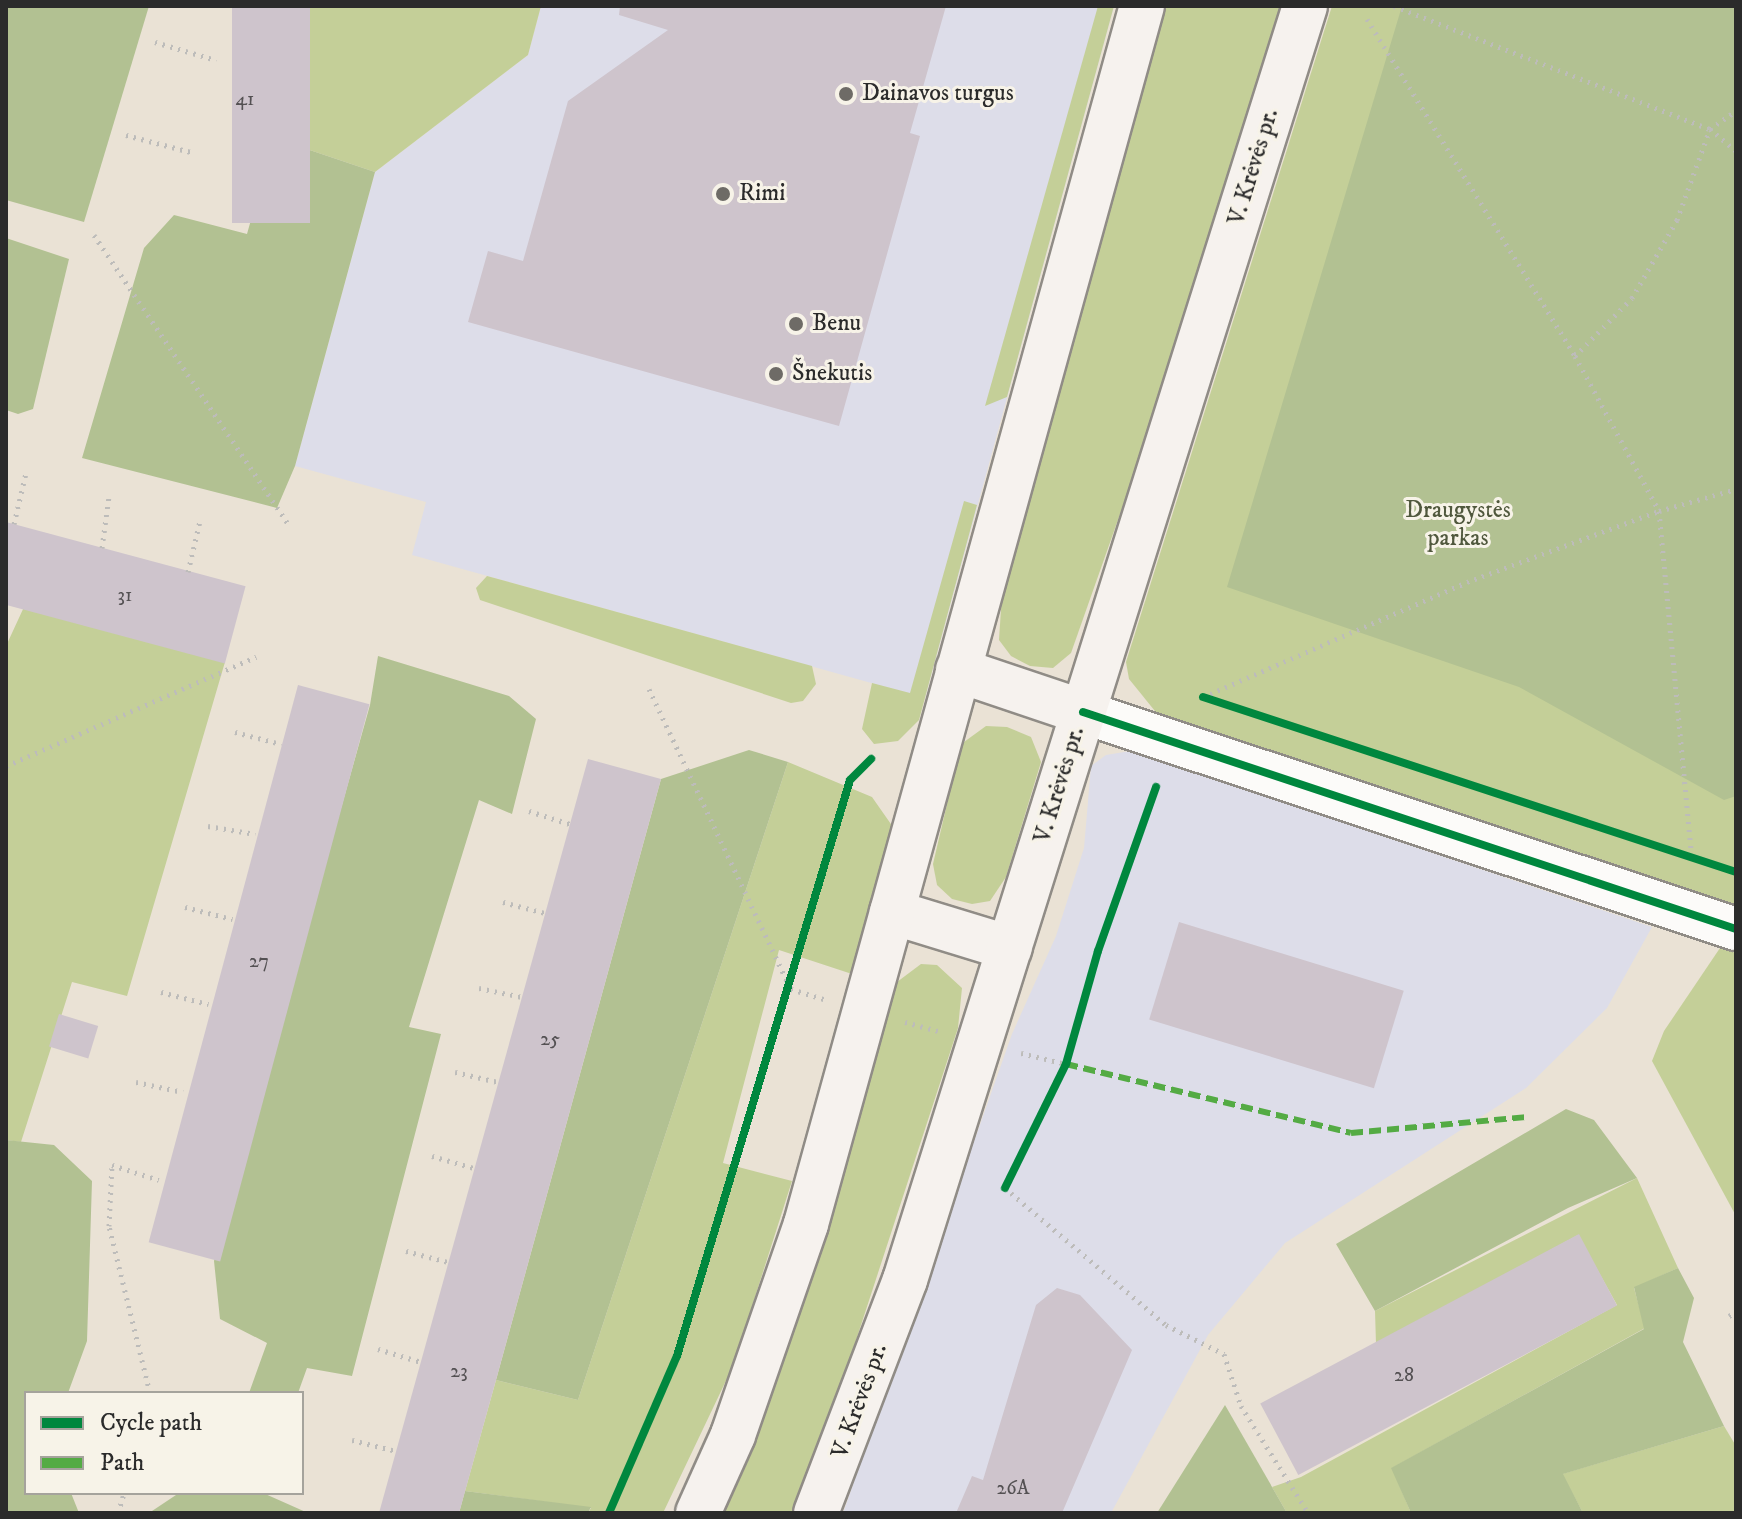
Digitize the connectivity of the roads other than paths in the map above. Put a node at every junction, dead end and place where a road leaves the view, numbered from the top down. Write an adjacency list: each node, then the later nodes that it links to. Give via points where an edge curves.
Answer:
1 (1142, 6): 3 (main road)
2 (1305, 6): 4 (main road, V. Krėvės pr.)
3 (958, 670): 4 (main road); 5 (main road)
4 (1083, 712): 6 (street); 7 (main road, V. Krėvės pr.)
5 (892, 912): 7 (main road); 8 (main road, via 791,1268 733,1435)
6 (1736, 929)
7 (1010, 948): 9 (main road, V. Krėvės pr., via 905,1280)
8 (698, 1513)
9 (816, 1513)

